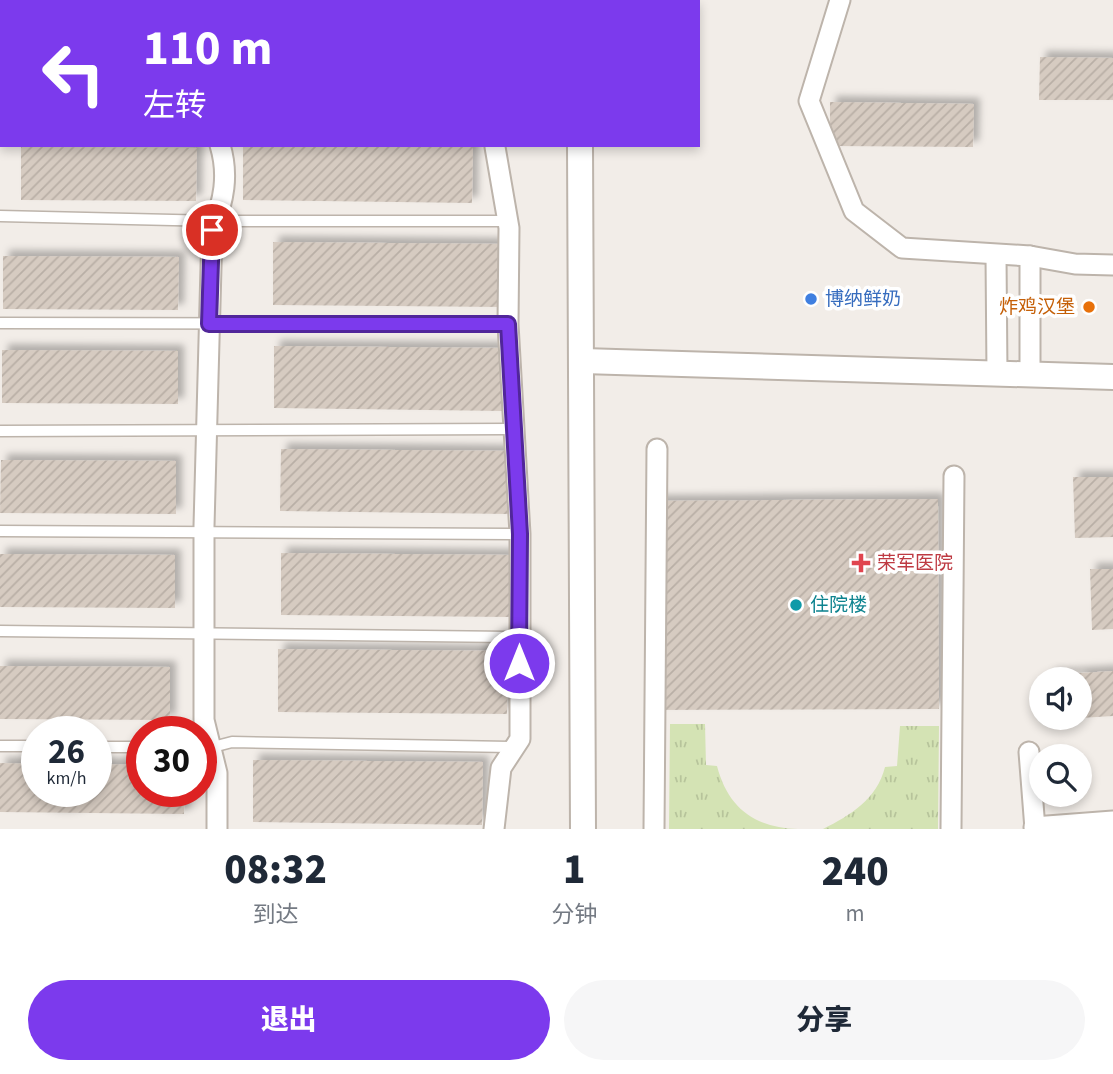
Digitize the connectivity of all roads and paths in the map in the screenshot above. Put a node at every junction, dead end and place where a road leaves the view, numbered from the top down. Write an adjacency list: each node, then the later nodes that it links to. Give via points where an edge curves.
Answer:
1 (840, 0): 8 (street, via 809,101 854,211 902,248)
2 (221, 147): 6 (street, via 227,167)
3 (495, 147): 7 (street)
4 (580, 147): 14 (street)
5 (0, 216): 6 (lane)
6 (216, 221): 7 (lane); 12 (street)
7 (508, 221): 13 (street)
8 (996, 256): 9 (street); 15 (street)
9 (1030, 256): 10 (street); 16 (street)
10 (1113, 265)
11 (0, 323): 12 (lane)
12 (209, 324): 13 (lane); 20 (street)
13 (508, 324): 18 (street)
14 (583, 361): 15 (street); 40 (street)
15 (997, 374): 16 (street)
16 (1030, 375): 17 (street)
17 (1113, 377)
18 (513, 429): 20 (lane); 25 (street)
19 (0, 431): 20 (lane)
20 (206, 432): 24 (street)
21 (657, 449): 41 (street)
22 (954, 477): 42 (street)
23 (0, 531): 24 (lane)
24 (204, 532): 25 (lane); 27 (street)
25 (520, 534): 28 (street)
26 (0, 631): 27 (lane)
27 (204, 633): 28 (lane); 29 (street)
28 (519, 638): 33 (street, via 520,739)
29 (204, 716)
30 (217, 745): 33 (lane, via 232,742)
31 (0, 746): 32 (lane)
32 (21, 746)
33 (514, 747): 39 (street, via 501,768)
34 (217, 807): 38 (street)
35 (1033, 807): 37 (street)
36 (1113, 821): 37 (street)
37 (1035, 828)
38 (217, 829)
39 (494, 829)
40 (583, 829)
41 (654, 829)
42 (951, 829)

